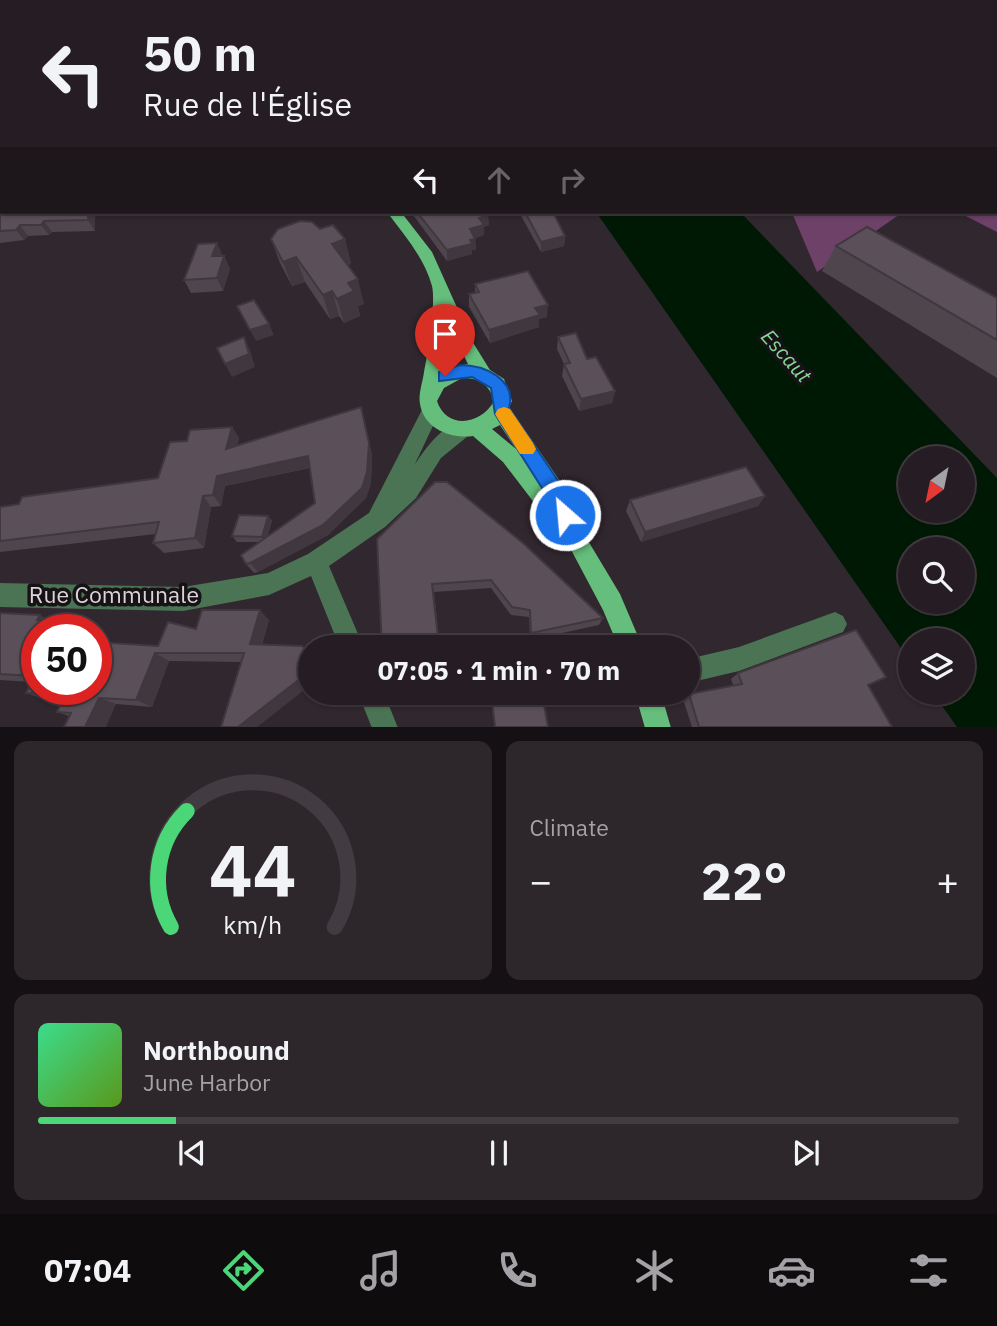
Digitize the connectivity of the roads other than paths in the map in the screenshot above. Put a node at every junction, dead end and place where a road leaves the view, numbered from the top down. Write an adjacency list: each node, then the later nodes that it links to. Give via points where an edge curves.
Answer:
1 (396, 214): 2 (main road, via 425,253)
2 (440, 290): 3 (main road); 4 (main road)
3 (482, 373): 4 (main road, via 467,370 439,380); 5 (main road, via 502,392)
4 (431, 401): 6 (main road, via 442,424); 7 (street)
5 (500, 409): 6 (main road, via 489,423); 8 (main road, via 556,494)
6 (469, 429): 7 (street, Rue Communale, via 434,452 409,491); 8 (main road, via 510,456)
7 (377, 520): 9 (street, Rue Communale)
8 (573, 535): 13 (main road)
9 (316, 562): 10 (street, Rue Communale, via 269,584 183,599); 12 (street)
10 (0, 595)
11 (835, 624): 14 (street, via 740,659)
12 (347, 635)
13 (626, 635)
14 (700, 668)
15 (375, 705): 17 (street)
16 (652, 705): 18 (main road)
17 (385, 727)
18 (658, 727)

